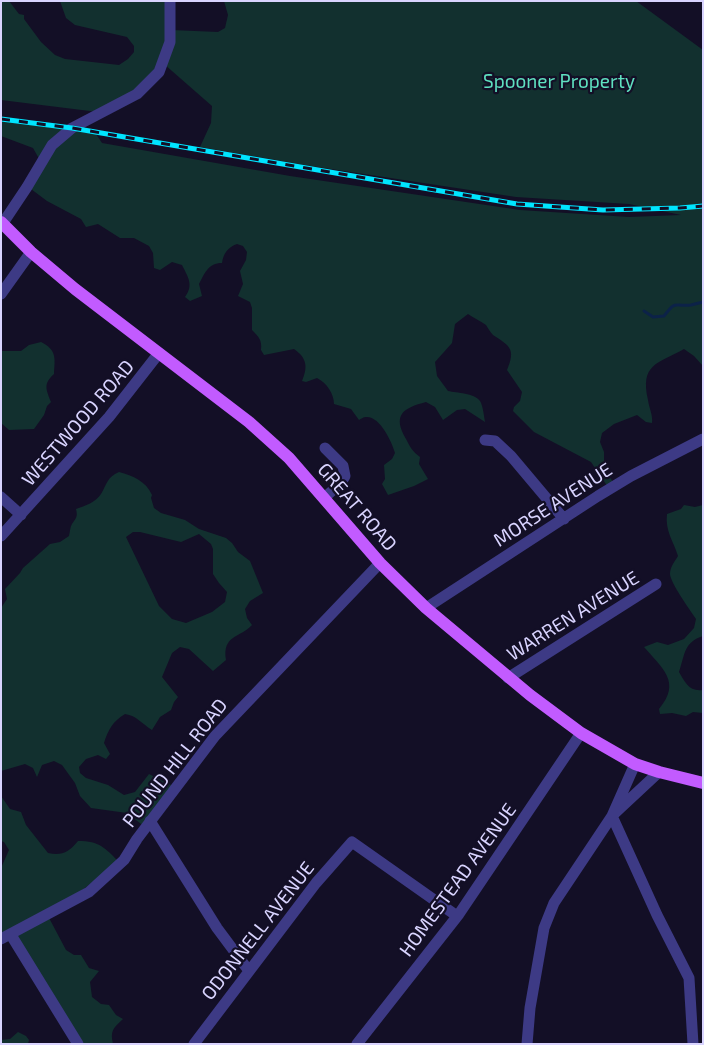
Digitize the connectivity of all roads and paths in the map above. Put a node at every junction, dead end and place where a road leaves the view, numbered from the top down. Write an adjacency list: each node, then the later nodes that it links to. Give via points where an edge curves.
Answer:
1 (170, 1): 2 (street, via 170,42 159,72 137,94 72,128 52,145)
2 (2, 223): 3 (main road, GREAT ROAD)
3 (32, 252): 4 (street); 5 (main road, GREAT ROAD)
4 (1, 294)
5 (159, 354): 10 (main road, GREAT ROAD, via 249,422 289,458); 11 (street, WESTWOOD ROAD, via 109,417)
6 (703, 438): 12 (street, MORSE AVENUE, via 630,476)
7 (485, 440): 12 (street, via 496,441 511,456)
8 (325, 448): 10 (street, via 343,466 345,476)
9 (1, 497): 11 (street)
10 (324, 498): 14 (main road, GREAT ROAD)
11 (21, 515): 13 (street, WESTWOOD ROAD)
12 (564, 519): 16 (street, MORSE AVENUE)
13 (1, 536)
14 (380, 562): 16 (main road, GREAT ROAD); 23 (street, POUND HILL ROAD, via 215,736)
15 (656, 584): 17 (street, WARREN AVENUE)
16 (426, 608): 17 (main road, GREAT ROAD)
17 (508, 678): 18 (main road, GREAT ROAD)
18 (581, 733): 19 (main road, GREAT ROAD); 24 (street, HOMESTEAD AVENUE)
19 (635, 764): 20 (main road, GREAT ROAD); 22 (street)
20 (660, 772): 21 (main road, GREAT ROAD); 22 (street)
21 (703, 782)
22 (612, 816): 30 (street, via 554,903 544,928); 31 (street, via 689,978)
23 (150, 821): 25 (street, POUND HILL ROAD, via 124,860 89,892); 26 (street, via 216,928)
24 (457, 916): 26 (street, ODONNELL AVENUE, via 352,842 316,883); 29 (street, HOMESTEAD AVENUE)
25 (6, 937): 27 (street)
26 (249, 971): 28 (street, ODONNELL AVENUE)
27 (78, 1044)
28 (194, 1044)
29 (357, 1044)
30 (527, 1044)
31 (693, 1044)

